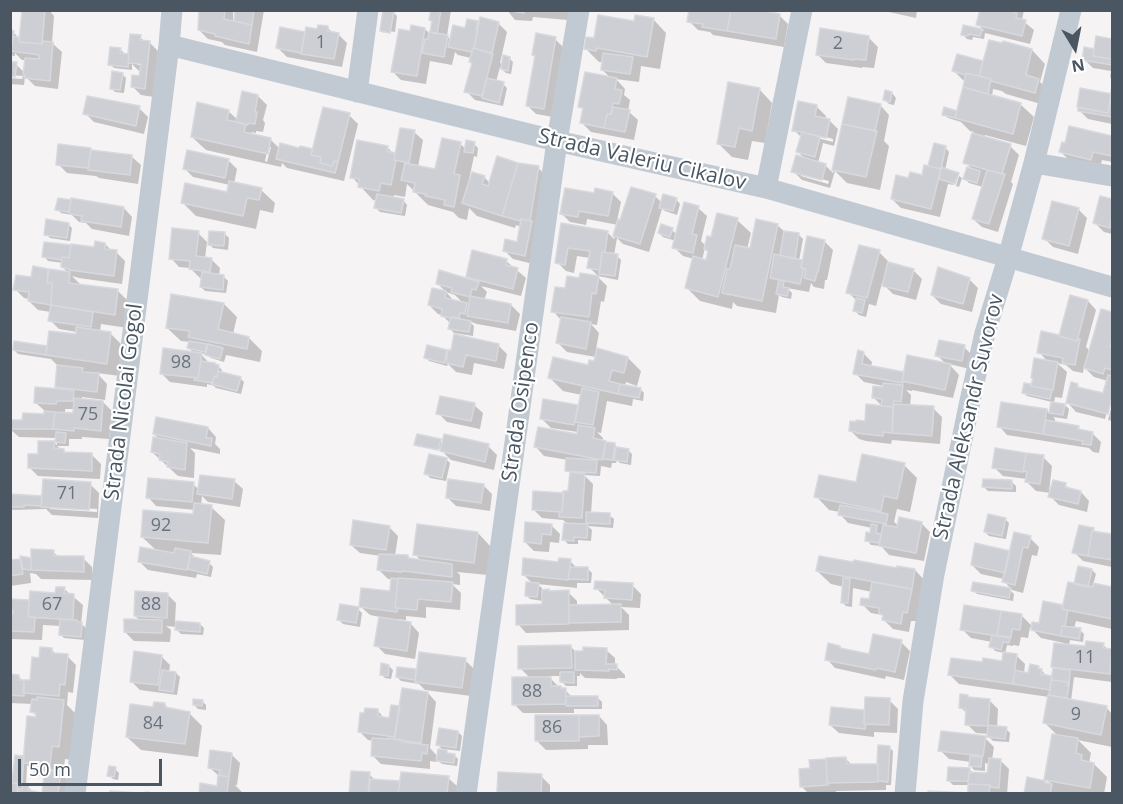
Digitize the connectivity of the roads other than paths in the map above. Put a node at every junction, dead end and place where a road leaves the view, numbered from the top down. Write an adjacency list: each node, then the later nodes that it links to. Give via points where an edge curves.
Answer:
1 (172, 10): 6 (street, Strada Nicolai Gogol)
2 (369, 10): 7 (street)
3 (579, 10): 8 (street, Strada Osipenco)
4 (802, 10): 11 (street)
5 (1071, 10): 9 (street, Strada Aleksandr Suvorov)
6 (169, 45): 7 (street, Strada Valeriu Cikalov); 14 (street, Strada Nicolai Gogol)
7 (357, 92): 8 (street, Strada Valeriu Cikalov)
8 (557, 141): 11 (street, Strada Valeriu Cikalov); 15 (street, Strada Osipenco)
9 (1034, 164): 10 (street); 12 (street, Strada Aleksandr Suvorov)
10 (1113, 176)
11 (766, 188): 12 (street, Strada Valeriu Cikalov)
12 (1008, 258): 13 (street, Strada Valeriu Cikalov); 16 (street, Strada Aleksandr Suvorov, via 985,333 934,574 913,701)
13 (1113, 287)
14 (75, 794)
15 (466, 794)
16 (905, 794)

